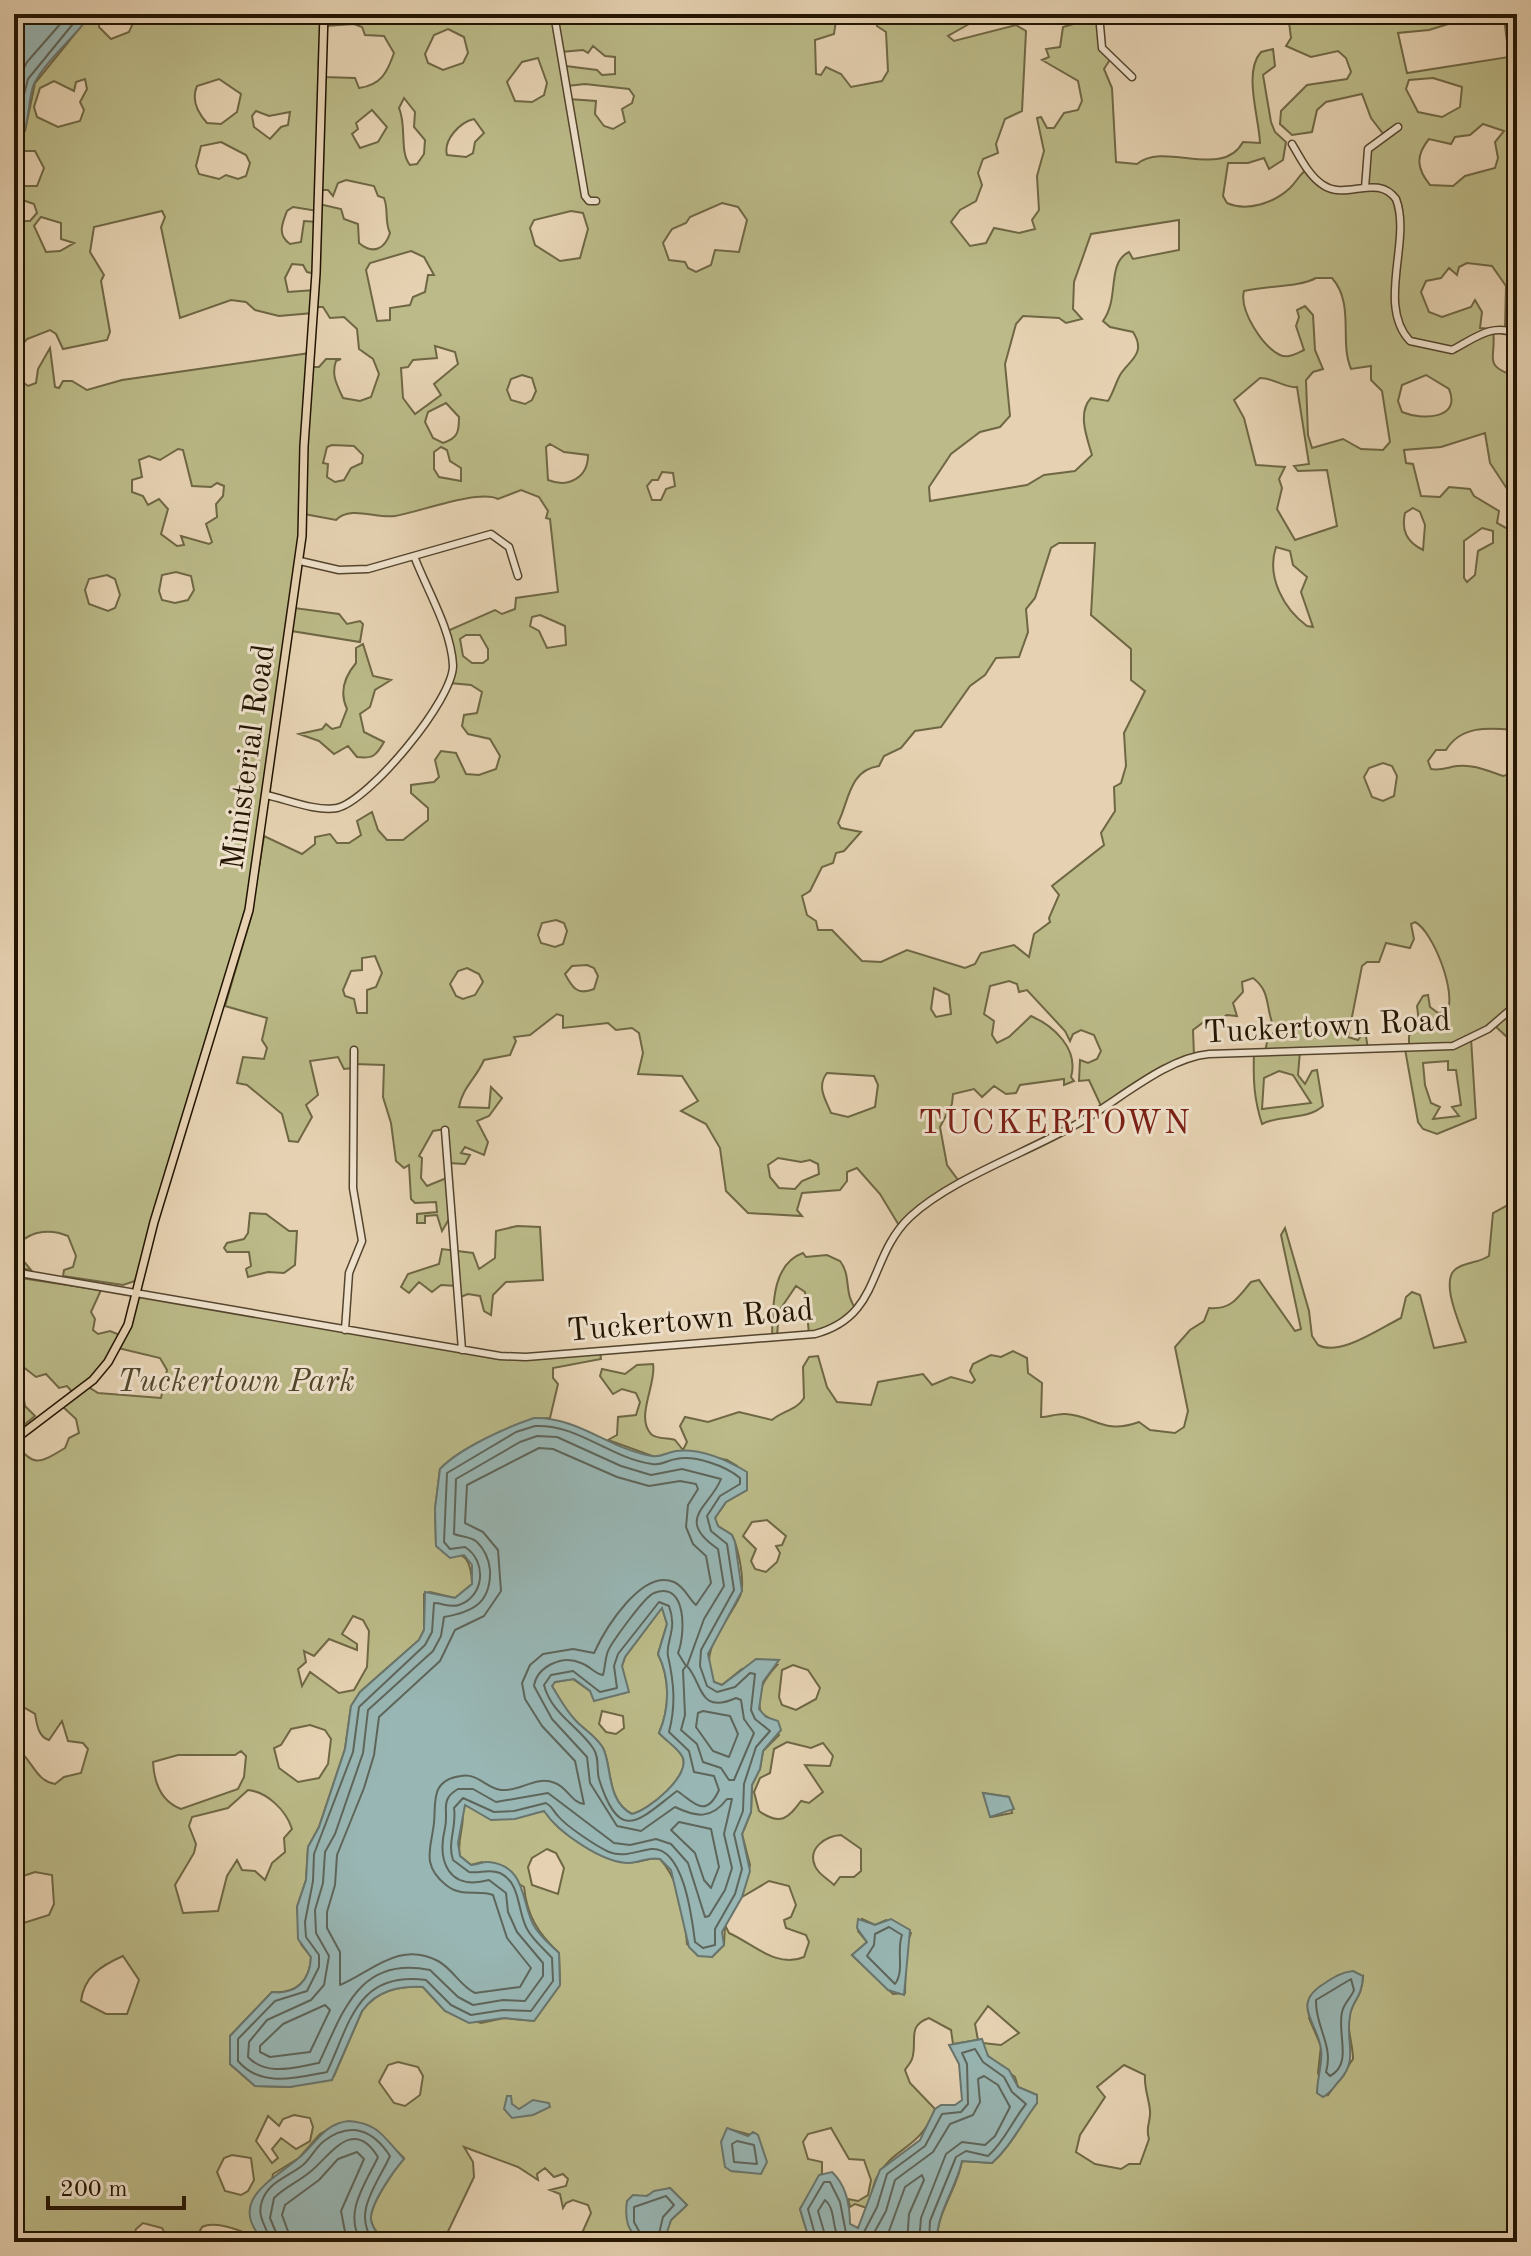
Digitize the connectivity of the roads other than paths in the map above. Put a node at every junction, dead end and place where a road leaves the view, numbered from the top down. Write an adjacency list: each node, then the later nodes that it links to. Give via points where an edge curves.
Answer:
1 (324, 14): 11 (main road, Ministerial Road)
2 (554, 14): 8 (street, via 585,196)
3 (1099, 14): 4 (street, via 1102,48)
4 (1132, 77)
5 (1398, 127): 7 (street, via 1368,149)
6 (1292, 144): 7 (street, via 1322,185)
7 (1365, 188): 9 (street, via 1386,189 1398,202 1394,304 1410,341 1452,350 1484,331)
8 (596, 201)
9 (1517, 334)
10 (414, 556): 11 (street, via 358,570); 12 (street, via 491,534 509,547); 13 (street, via 451,655 451,680 432,717 346,805 320,807)
11 (300, 561): 13 (main road, Ministerial Road)
12 (518, 576)
13 (266, 795): 18 (main road, Ministerial Road, via 244,931 178,1139)
14 (1517, 1004): 20 (street, Tuckertown Road, via 1488,1029 1453,1046 1209,1054 1181,1061 915,1213 890,1242 860,1308 833,1329 797,1337 526,1357)
15 (354, 1050): 19 (street, via 353,1188 362,1241 349,1273)
16 (445, 1130): 20 (street)
17 (14, 1272): 18 (street, Tuckertown Road)
18 (137, 1293): 19 (street, Tuckertown Road); 21 (main road, Ministerial Road, via 128,1325 104,1369)
19 (345, 1330): 20 (street, Tuckertown Road)
20 (462, 1350)
21 (14, 1440)

